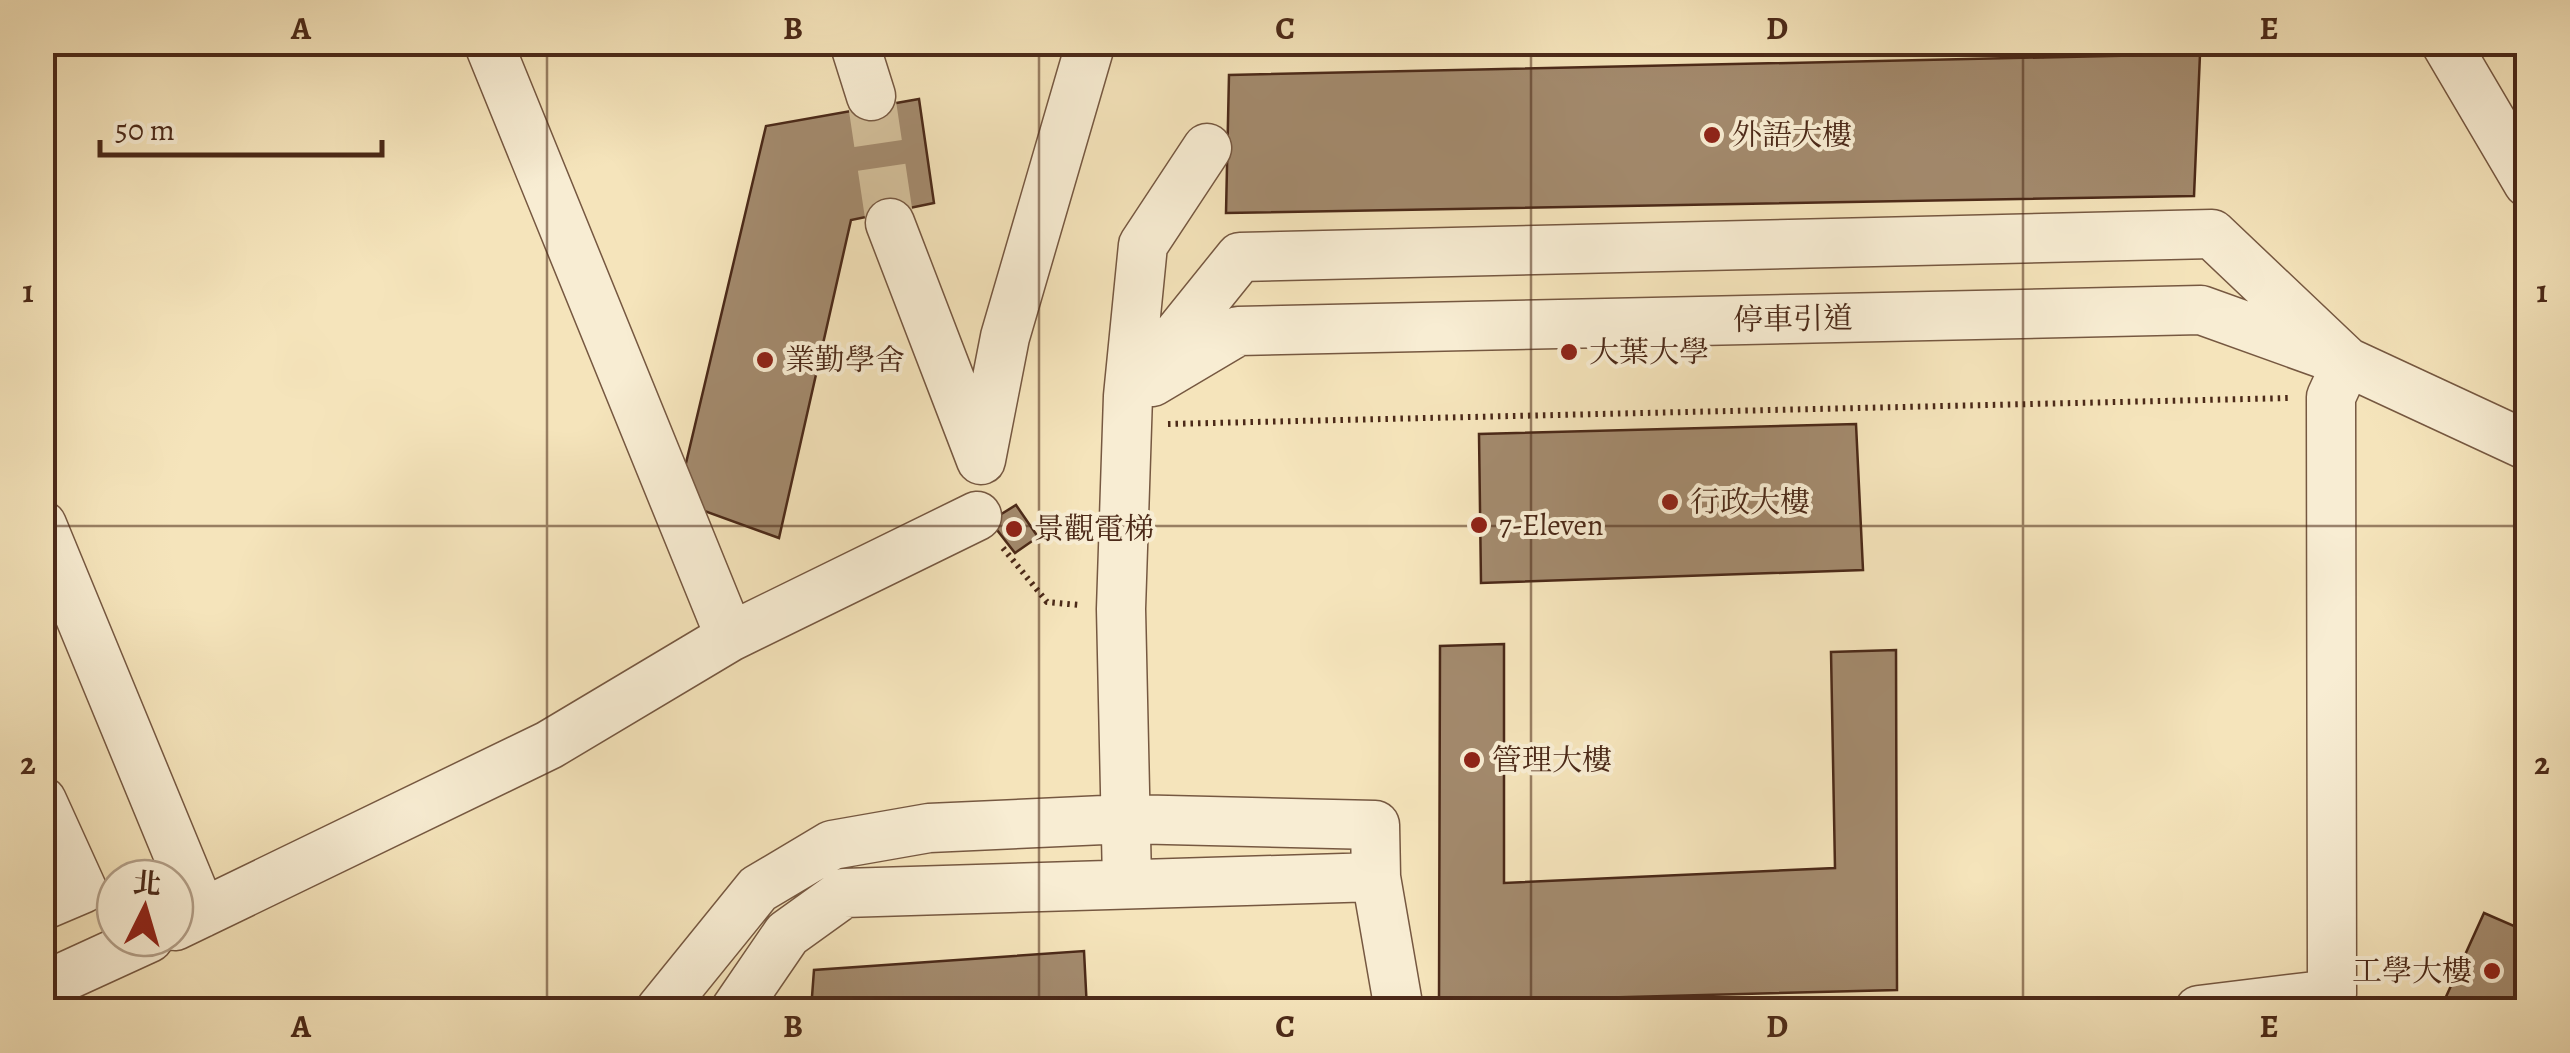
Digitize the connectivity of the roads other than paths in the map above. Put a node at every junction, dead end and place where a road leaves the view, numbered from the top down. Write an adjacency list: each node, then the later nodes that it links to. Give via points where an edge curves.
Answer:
1 (488, 42): 14 (street)
2 (854, 42): 5 (street)
3 (1091, 42): 8 (street, via 1005,337 981,460)
4 (2445, 42): 7 (street)
5 (871, 96)
6 (1206, 148): 10 (street, via 1142,245)
7 (2528, 182)
8 (890, 224)
9 (2339, 380): 10 (street, 停車引道, via 2201,310 1238,331); 10 (street, via 2212,234 1240,257); 11 (street); 24 (street)
10 (1126, 410): 16 (street, via 1120,609)
11 (2528, 446)
12 (977, 516): 14 (street)
13 (42, 525): 17 (street)
14 (730, 637): 21 (street, via 549,745)
15 (42, 801): 20 (street, via 82,889)
16 (1126, 819): 18 (street, via 1375,825); 19 (street); 25 (street, via 929,828 832,845 758,889)
17 (166, 858)
18 (1376, 876): 19 (street); 27 (street)
19 (1128, 881): 26 (street, via 844,893 787,934)
20 (42, 906)
21 (195, 917)
22 (105, 958): 23 (street)
23 (42, 987)
24 (2337, 1002): 28 (street)
25 (660, 1010)
26 (735, 1010)
27 (1399, 1010)
28 (2200, 1010)

